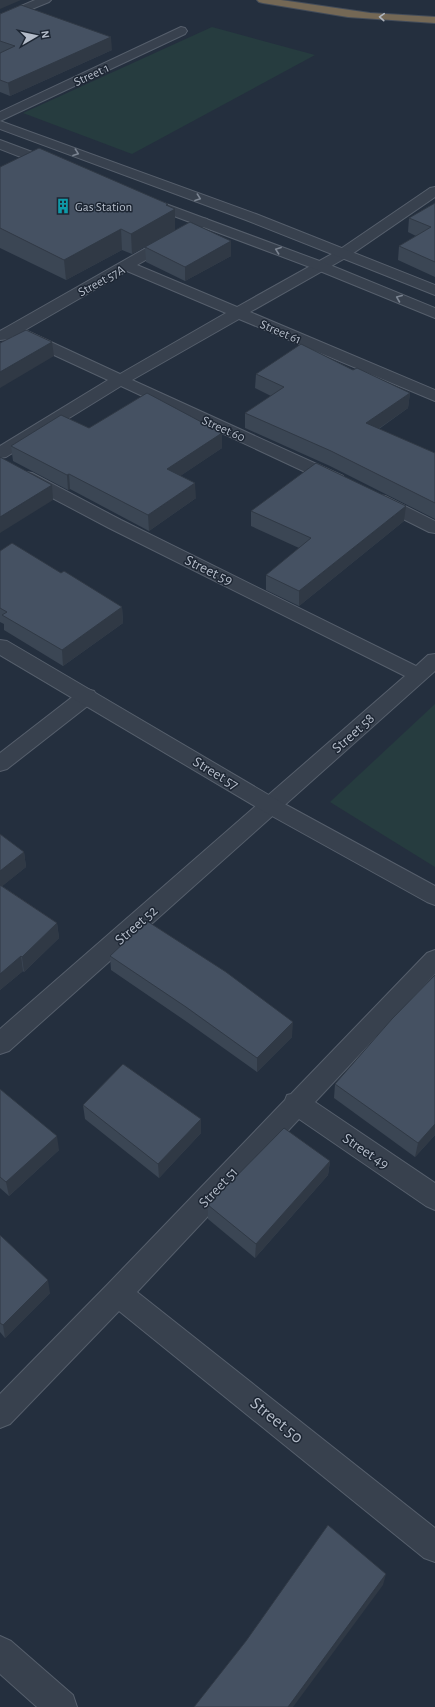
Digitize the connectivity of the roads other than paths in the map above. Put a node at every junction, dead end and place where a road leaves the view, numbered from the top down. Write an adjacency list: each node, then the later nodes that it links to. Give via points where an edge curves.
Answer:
1 (45, 0): 5 (street)
2 (263, 0): 6 (highway, one-way to 2, via 310,9)
3 (327, 0): 4 (highway)
4 (435, 12)
5 (0, 19)
6 (435, 20)
7 (181, 31): 8 (street, Street 1)
8 (0, 117)
9 (0, 126): 10 (street)
10 (22, 134): 11 (street); 12 (street)
11 (0, 145): 13 (street)
12 (60, 148): 13 (street); 19 (street, one-way to 19)
13 (35, 157): 14 (street); 15 (street)
14 (21, 164)
15 (64, 169)
16 (435, 190): 19 (street)
17 (136, 197): 18 (street)
18 (202, 222): 20 (street, Street 57A); 21 (street, one-way to 18)
19 (344, 253): 21 (street); 22 (street)
20 (128, 266): 23 (street, Street 61); 25 (street, Street 57A)
21 (320, 266): 23 (street); 24 (street, one-way to 21)
22 (435, 290)
23 (237, 313): 26 (street); 27 (street, Street 61)
24 (435, 313)
25 (6, 334): 26 (street, Street 60)
26 (120, 380): 28 (street); 29 (street, Street 60)
27 (435, 396)
28 (5, 463): 32 (street, Street 59, via 115,524)
29 (435, 528)
30 (0, 646): 33 (street, Street 57)
31 (435, 660): 32 (street, Street 58)
32 (418, 675): 35 (street, Street 58)
33 (87, 696): 34 (street); 35 (street, Street 57)
34 (0, 764)
35 (271, 806): 36 (street, Street 57); 38 (street, Street 52)
36 (435, 896)
37 (435, 959): 39 (street, Street 51)
38 (0, 1044)
39 (296, 1103): 40 (street, Street 49); 41 (street, Street 51)
40 (435, 1198)
41 (118, 1293): 42 (street, Street 51); 43 (street, Street 50)
42 (0, 1414)
43 (435, 1547)
44 (0, 1652): 45 (street)
45 (61, 1707)

